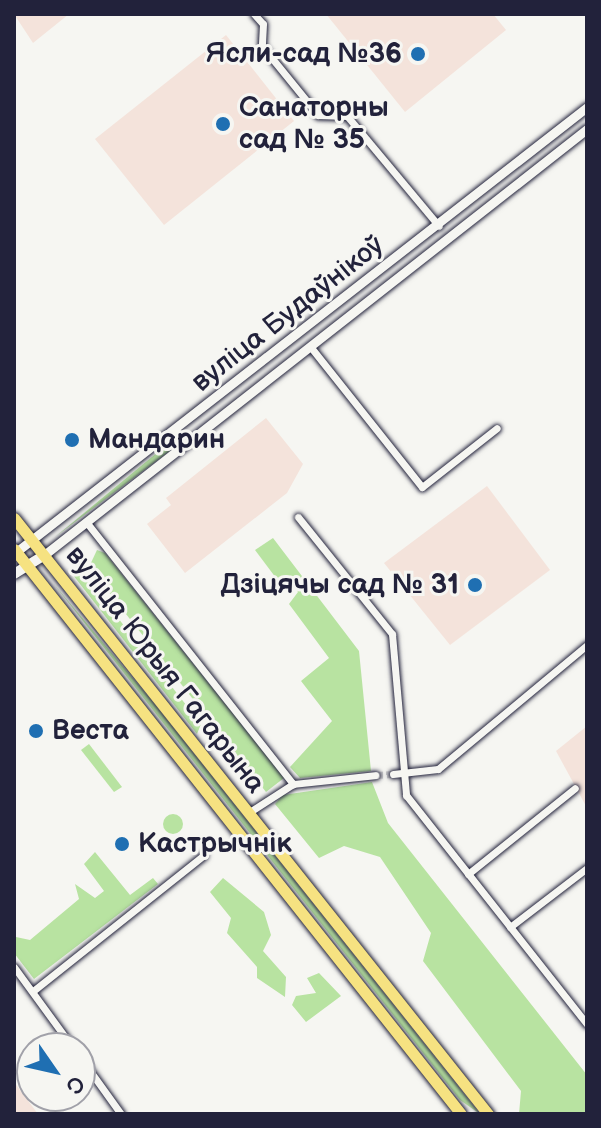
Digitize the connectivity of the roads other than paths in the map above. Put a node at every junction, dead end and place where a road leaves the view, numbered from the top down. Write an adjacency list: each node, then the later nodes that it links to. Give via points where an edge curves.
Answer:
1 (254, 14): 6 (street, via 263,24 262,46 318,115 347,116)
2 (587, 107): 4 (street, вуліца Будаўнікоў)
3 (587, 129): 5 (street, вуліца Будаўнікоў)
4 (502, 174): 5 (street); 6 (street, вуліца Будаўнікоў)
5 (513, 189): 8 (street, вуліца Будаўнікоў)
6 (439, 226): 7 (street, вуліца Будаўнікоў)
7 (301, 335): 8 (street); 9 (street, вуліца Будаўнікоў)
8 (313, 350): 10 (street, via 422,487); 11 (street, вуліца Будаўнікоў)
9 (187, 424): 11 (street); 15 (street, вуліца Будаўнікоў)
10 (497, 428)
11 (199, 434): 14 (street, вуліца Будаўнікоў)
12 (298, 517): 21 (street, via 392,634)
13 (14, 518): 15 (main road, вуліца Юрыя Гагарына)
14 (87, 523): 17 (street, вуліца Будаўнікоў); 24 (street)
15 (33, 542): 16 (street, вуліца Будаўнікоў); 17 (main road, вуліца Юрыя Гагарына)
16 (15, 551): 18 (main road, вуліца Юрыя Гагарына)
17 (44, 555): 18 (main road, вуліца Будаўнікоў); 26 (main road, вуліца Юрыя Гагарына)
18 (27, 566): 19 (main road, вуліца Будаўнікоў); 37 (main road, вуліца Юрыя Гагарына)
19 (14, 574)
20 (587, 645): 21 (street, via 438,769)
21 (403, 773): 22 (street); 29 (street, via 406,795)
22 (393, 774)
23 (376, 775): 24 (street)
24 (293, 784): 26 (street)
25 (575, 788): 29 (street)
26 (248, 814): 38 (main road, вуліца Юрыя Гагарына)
27 (204, 855): 32 (street)
28 (587, 868): 30 (street)
29 (468, 874): 30 (street)
30 (510, 927): 33 (street)
31 (14, 967): 32 (street)
32 (33, 991): 34 (street)
33 (587, 1024)
34 (62, 1032)
35 (96, 1079): 36 (street)
36 (121, 1114)
37 (461, 1114)
38 (488, 1114)

